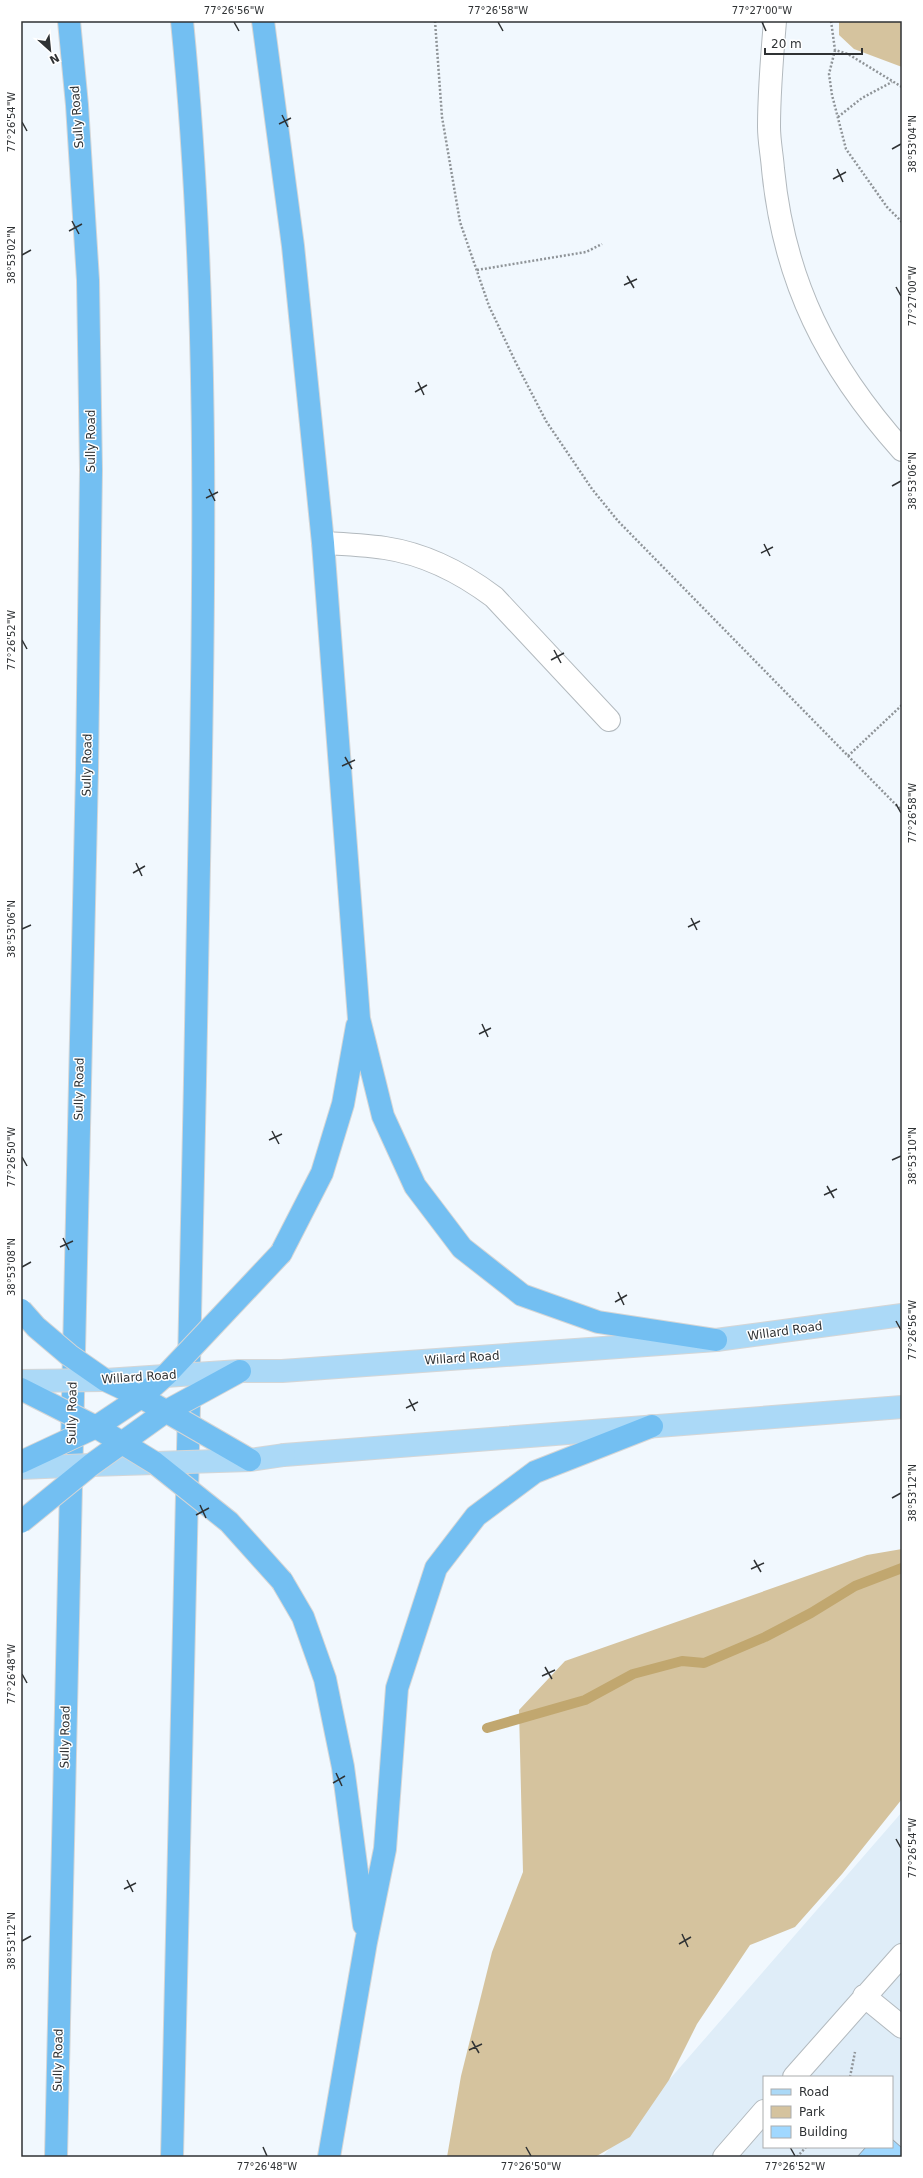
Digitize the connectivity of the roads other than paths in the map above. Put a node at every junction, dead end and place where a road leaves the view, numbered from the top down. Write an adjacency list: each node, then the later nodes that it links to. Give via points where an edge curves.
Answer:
1 (69, 21): 35 (highway, Sully Road, via 88,280 91,470)
2 (182, 21): 36 (highway, via 197,205 204,527)
3 (263, 21): 6 (highway, via 293,246)
4 (775, 21): 5 (lane, via 769,129 776,200 792,272 833,359 867,409)
5 (902, 450)
6 (323, 543): 7 (lane, via 401,551 460,574 494,597); 8 (highway)
7 (609, 720)
8 (358, 1019): 11 (highway, via 386,1122 415,1186 462,1248 522,1295 598,1322); 13 (highway, bridge, via 343,1104 322,1173 281,1253)
9 (21, 1310): 14 (highway, bridge, via 36,1327)
10 (902, 1315): 11 (main road, Willard Road)
11 (716, 1340): 12 (main road, Willard Road, via 282,1371)
12 (240, 1371): 13 (main road, Willard Road, bridge); 19 (highway, bridge)
13 (167, 1374): 14 (main road, Willard Road, bridge); 17 (highway, bridge)
14 (105, 1380): 15 (main road, Willard Road, bridge); 17 (highway, bridge)
15 (21, 1382)
16 (21, 1389): 20 (highway, bridge)
17 (141, 1397): 19 (highway, bridge); 20 (highway, bridge)
18 (902, 1406): 21 (main road)
19 (165, 1412): 22 (highway, bridge); 23 (highway, bridge)
20 (96, 1426): 22 (highway, bridge); 24 (highway, bridge)
21 (652, 1426): 23 (main road, bridge, via 284,1455); 29 (highway, via 535,1472 476,1516 436,1568 397,1688 385,1849)
22 (122, 1443): 25 (highway, bridge); 26 (highway, bridge)
23 (250, 1460): 25 (main road, bridge)
24 (21, 1462)
25 (155, 1463): 26 (main road, bridge); 29 (highway, bridge, via 229,1522 282,1581 304,1618 325,1679 343,1767)
26 (91, 1465): 27 (main road, bridge); 28 (highway, bridge)
27 (21, 1468)
28 (21, 1522)
29 (366, 1942): 37 (highway)
30 (902, 1955): 31 (lane)
31 (864, 1996): 32 (lane); 33 (lane)
32 (902, 2027)
33 (795, 2076)
34 (763, 2113): 38 (lane)
35 (56, 2157)
36 (172, 2157)
37 (329, 2157)
38 (724, 2157)

